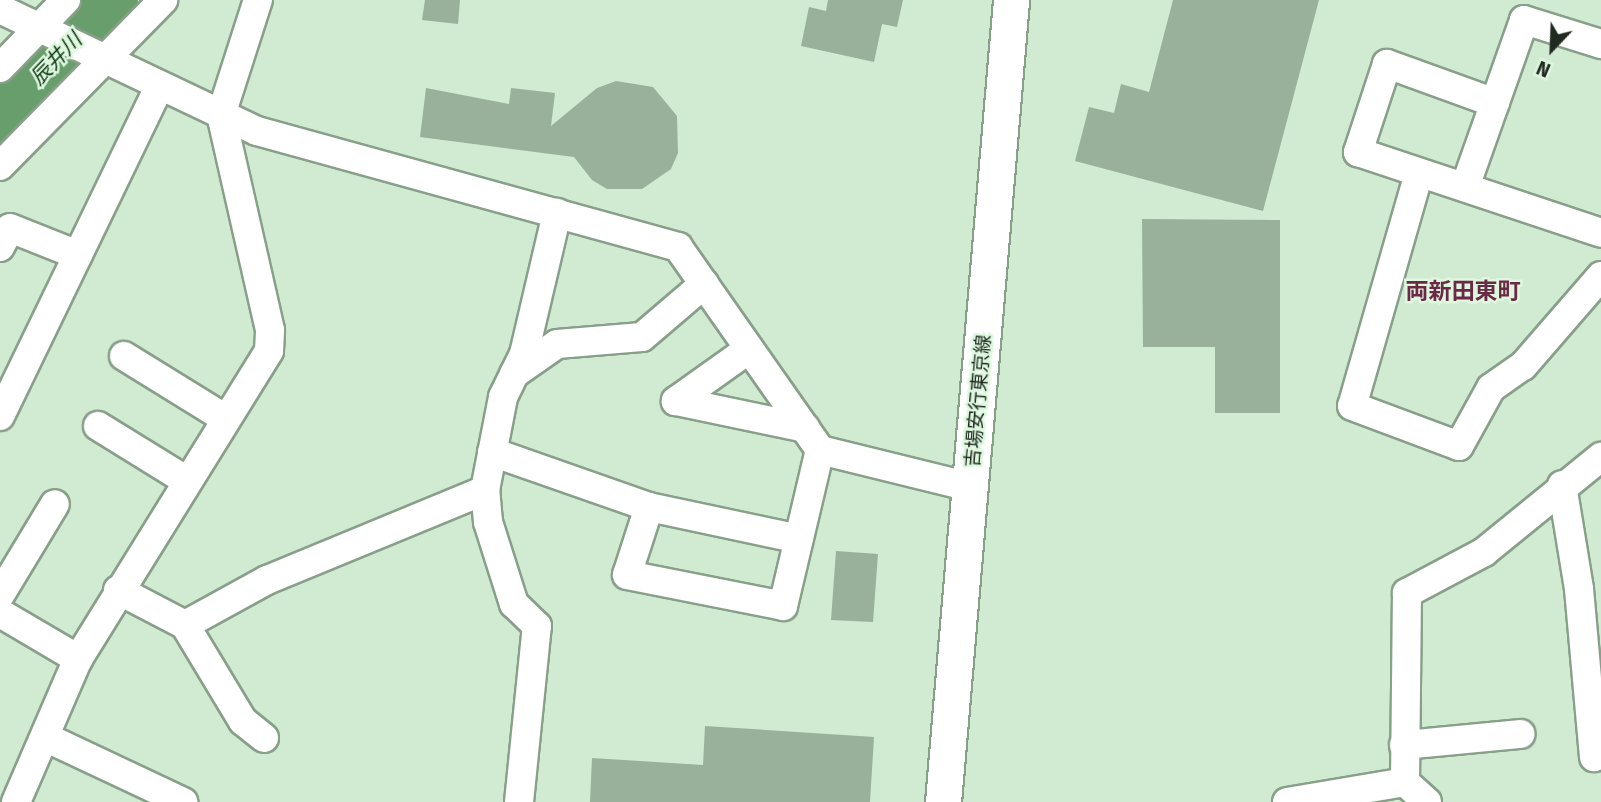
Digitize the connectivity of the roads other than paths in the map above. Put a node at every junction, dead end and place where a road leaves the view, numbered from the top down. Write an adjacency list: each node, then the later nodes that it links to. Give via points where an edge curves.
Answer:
1 (66, 0): 6 (street)
2 (163, 0): 8 (street)
3 (258, 0): 12 (street)
4 (1011, 0): 33 (main road, 吉場安行東京線)
5 (0, 9): 6 (street)
6 (46, 31): 8 (street); 9 (street)
7 (1601, 44): 11 (street, via 1524,20)
8 (103, 58): 10 (street); 13 (street)
9 (0, 68)
10 (159, 87): 12 (street); 19 (street)
11 (1494, 103): 14 (street, via 1387,64 1358,152); 15 (street)
12 (221, 116): 16 (street, via 257,131); 26 (street, via 270,330 269,351)
13 (0, 166)
14 (1419, 173): 15 (street); 20 (street, via 1352,406 1459,446 1491,388 1523,366)
15 (1465, 187): 17 (street)
16 (557, 213): 21 (street, via 678,247); 24 (street, via 524,354)
17 (1601, 233)
18 (0, 247): 19 (street, via 10,228)
19 (78, 255): 25 (street)
20 (1601, 276)
21 (704, 284): 22 (street); 24 (street, via 642,337 557,344)
22 (749, 349): 28 (street); 28 (street, via 676,401)
23 (124, 356): 26 (street)
24 (514, 374): 29 (street, via 503,397)
25 (0, 416)
26 (226, 419): 31 (street)
27 (98, 426): 31 (street)
28 (813, 439): 33 (street); 37 (street)
29 (492, 452): 34 (street); 36 (street)
30 (1601, 457): 32 (street)
31 (187, 481): 39 (street)
32 (1562, 485): 38 (street); 47 (street, via 1484,552 1407,593)
33 (971, 487): 54 (main road, 吉場安行東京線)
34 (485, 490): 42 (street, via 267,580); 53 (street, via 488,522 514,604 537,626)
35 (55, 504): 40 (street)
36 (649, 507): 37 (street); 37 (street, via 627,575 783,606)
37 (799, 539)
38 (1590, 588): 48 (street)
39 (118, 590): 42 (street); 43 (street)
40 (0, 595)
41 (0, 613): 43 (street)
42 (185, 625): 46 (street, via 243,721)
43 (78, 659): 45 (street)
44 (1520, 734): 47 (street)
45 (45, 737): 51 (street); 52 (street)
46 (264, 738)
47 (1404, 745): 49 (street)
48 (1594, 757)
49 (1393, 790): 50 (street); 55 (street)
50 (1296, 801)
51 (16, 802)
52 (183, 802)
53 (519, 802)
54 (943, 802)
55 (1427, 802)

